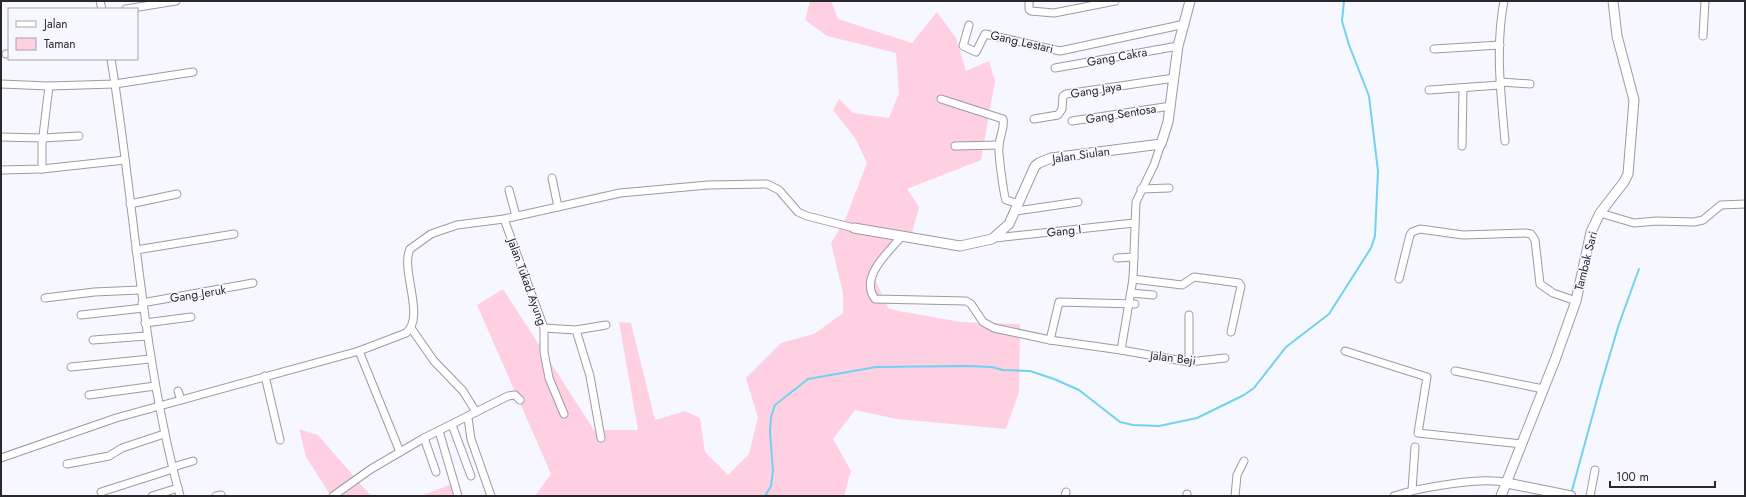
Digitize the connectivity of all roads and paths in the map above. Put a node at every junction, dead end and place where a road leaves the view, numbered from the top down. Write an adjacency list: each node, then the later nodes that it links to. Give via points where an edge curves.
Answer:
1 (176, 1): 8 (street)
2 (1029, 1): 3 (street, via 1031,11 1048,13)
3 (1115, 1)
4 (1190, 1): 9 (street)
5 (1504, 1): 12 (street)
6 (1613, 1): 51 (street, Tambak Sari, via 1617,36 1632,91 1633,113 1628,174)
7 (1705, 1): 11 (street)
8 (132, 8)
9 (1185, 24): 10 (street, Gang Lestari, via 1060,51 985,34 976,52 963,46); 13 (street)
10 (970, 25)
11 (1703, 36)
12 (1500, 45): 14 (street); 21 (street)
13 (1178, 46): 16 (street, Gang Cakra); 18 (street)
14 (1434, 49)
15 (111, 60): 20 (street)
16 (1056, 68)
17 (193, 72): 20 (street)
18 (1174, 78): 27 (street); 28 (street, Gang Jaya, via 1066,94 1063,96 1062,109 1058,115)
19 (1, 84): 23 (street)
20 (115, 84): 23 (street); 38 (street)
21 (1500, 84): 22 (street); 24 (street); 33 (street)
22 (1530, 84)
23 (49, 86): 32 (street)
24 (1462, 88): 25 (street); 37 (street)
25 (1429, 90)
26 (942, 99): 35 (street, via 1002,117 1004,122)
27 (1171, 106): 29 (street, Gang Sentosa); 34 (street)
28 (1034, 119)
29 (1072, 121)
30 (79, 136): 32 (street)
31 (1, 137): 32 (street)
32 (43, 138): 39 (street)
33 (1505, 141)
34 (1161, 144): 43 (street, via 1154,165); 50 (street, Jalan Siulan, via 1044,160 1036,166)
35 (999, 145): 36 (street); 50 (street, via 1004,198)
36 (955, 146)
37 (1462, 146)
38 (125, 160): 39 (street); 47 (street)
39 (42, 169): 40 (street)
40 (1, 170)
41 (552, 178): 49 (street)
42 (1169, 188): 43 (street)
43 (1141, 189): 54 (street, via 1136,202)
44 (509, 190): 52 (street)
45 (177, 194): 47 (street)
46 (1078, 202): 50 (street)
47 (130, 204): 59 (street)
48 (1745, 204): 51 (street, via 1721,205 1703,220 1694,222 1634,223)
49 (558, 207): 52 (street); 55 (street, via 620,193 708,185 767,184 779,190 798,212)
50 (1018, 208): 58 (street, Jalan Siulan, via 1009,224)
51 (1600, 213): 69 (street, Tambak Sari, via 1588,245)
52 (516, 216): 53 (street)
53 (504, 218): 77 (street, via 446,229 422,238 410,249 407,262 413,307); 78 (street, Jalan Tukad Ayung)
54 (1134, 223): 58 (street, Gang I); 60 (street)
55 (854, 228): 57 (street)
56 (234, 234): 59 (street)
57 (901, 237): 58 (street, via 960,246); 83 (street, Jalan Beji, via 870,276 875,299 966,301 983,322 994,328)
58 (995, 238)
59 (136, 250): 65 (street)
60 (1134, 257): 61 (street); 62 (street)
61 (1117, 258)
62 (1132, 279): 66 (street); 80 (street, via 1182,285 1194,277 1239,283 1241,286)
63 (1399, 279): 69 (street, via 1410,235 1420,229 1463,235 1526,233 1531,234 1535,240 1540,284 1553,293)
64 (253, 283): 71 (street, Gang Jeruk)
65 (140, 290): 68 (street); 71 (street)
66 (1130, 293): 67 (street); 70 (street)
67 (1153, 294)
68 (45, 298)
69 (1576, 301): 94 (street, Tambak Sari)
70 (1132, 303): 83 (street, via 1058,302); 84 (street)
71 (142, 306): 72 (street, Gang Jeruk); 75 (street)
72 (81, 315)
73 (1189, 315): 89 (street)
74 (190, 317): 75 (street)
75 (145, 323): 81 (street)
76 (606, 325): 79 (street)
77 (411, 328): 85 (street, via 404,334); 100 (street, via 434,361 463,391)
78 (544, 328): 79 (street); 101 (street, Jalan Tukad Ayung, via 546,366)
79 (576, 330): 107 (street, via 590,376)
80 (1231, 332)
81 (147, 336): 82 (street); 88 (street)
82 (93, 340)
83 (1050, 340): 84 (street, Jalan Beji)
84 (1121, 350): 89 (street, Jalan Beji)
85 (359, 351): 92 (street); 111 (street)
86 (1345, 351): 109 (street, via 1427,377 1418,433)
87 (1225, 358): 89 (street, Jalan Beji)
88 (150, 359): 90 (street); 93 (street)
89 (1189, 362)
90 (71, 367)
91 (1455, 371): 94 (street)
92 (265, 376): 97 (street); 108 (street)
93 (155, 386): 96 (street); 99 (street)
94 (1543, 389): 109 (street, Tambak Sari)
95 (178, 391): 97 (street)
96 (89, 395)
97 (181, 400): 99 (street)
98 (520, 400): 100 (street, via 512,395)
99 (159, 406): 105 (street); 112 (street, via 116,418)
100 (476, 412): 102 (street)
101 (564, 414)
102 (468, 418): 103 (street); 128 (street, via 471,439)
103 (452, 425): 104 (street); 119 (street)
104 (439, 431): 106 (street); 127 (street)
105 (164, 434): 115 (street, via 122,448 109,456); 116 (street, via 167,454)
106 (424, 438): 111 (street); 118 (street)
107 (601, 438)
108 (280, 440)
109 (1522, 444): 120 (street, Tambak Sari)
110 (1416, 447): 122 (street)
111 (400, 452): 126 (street)
112 (1, 458)
113 (193, 461): 116 (street)
114 (1244, 462): 129 (street, via 1237,475)
115 (67, 464)
116 (173, 468): 121 (street); 123 (street)
117 (1595, 470): 133 (street)
118 (436, 472)
119 (470, 476)
120 (1507, 483): 122 (street, via 1493,480); 131 (street, Tambak Sari); 132 (street)
121 (178, 488): 124 (street); 125 (street)
122 (1412, 490): 130 (street)
123 (101, 492)
124 (152, 496)
125 (180, 496)
126 (333, 496)
127 (458, 496)
128 (490, 496)
129 (1235, 496)
130 (1394, 496)
131 (1501, 496)
132 (1569, 496)
133 (1590, 496)

